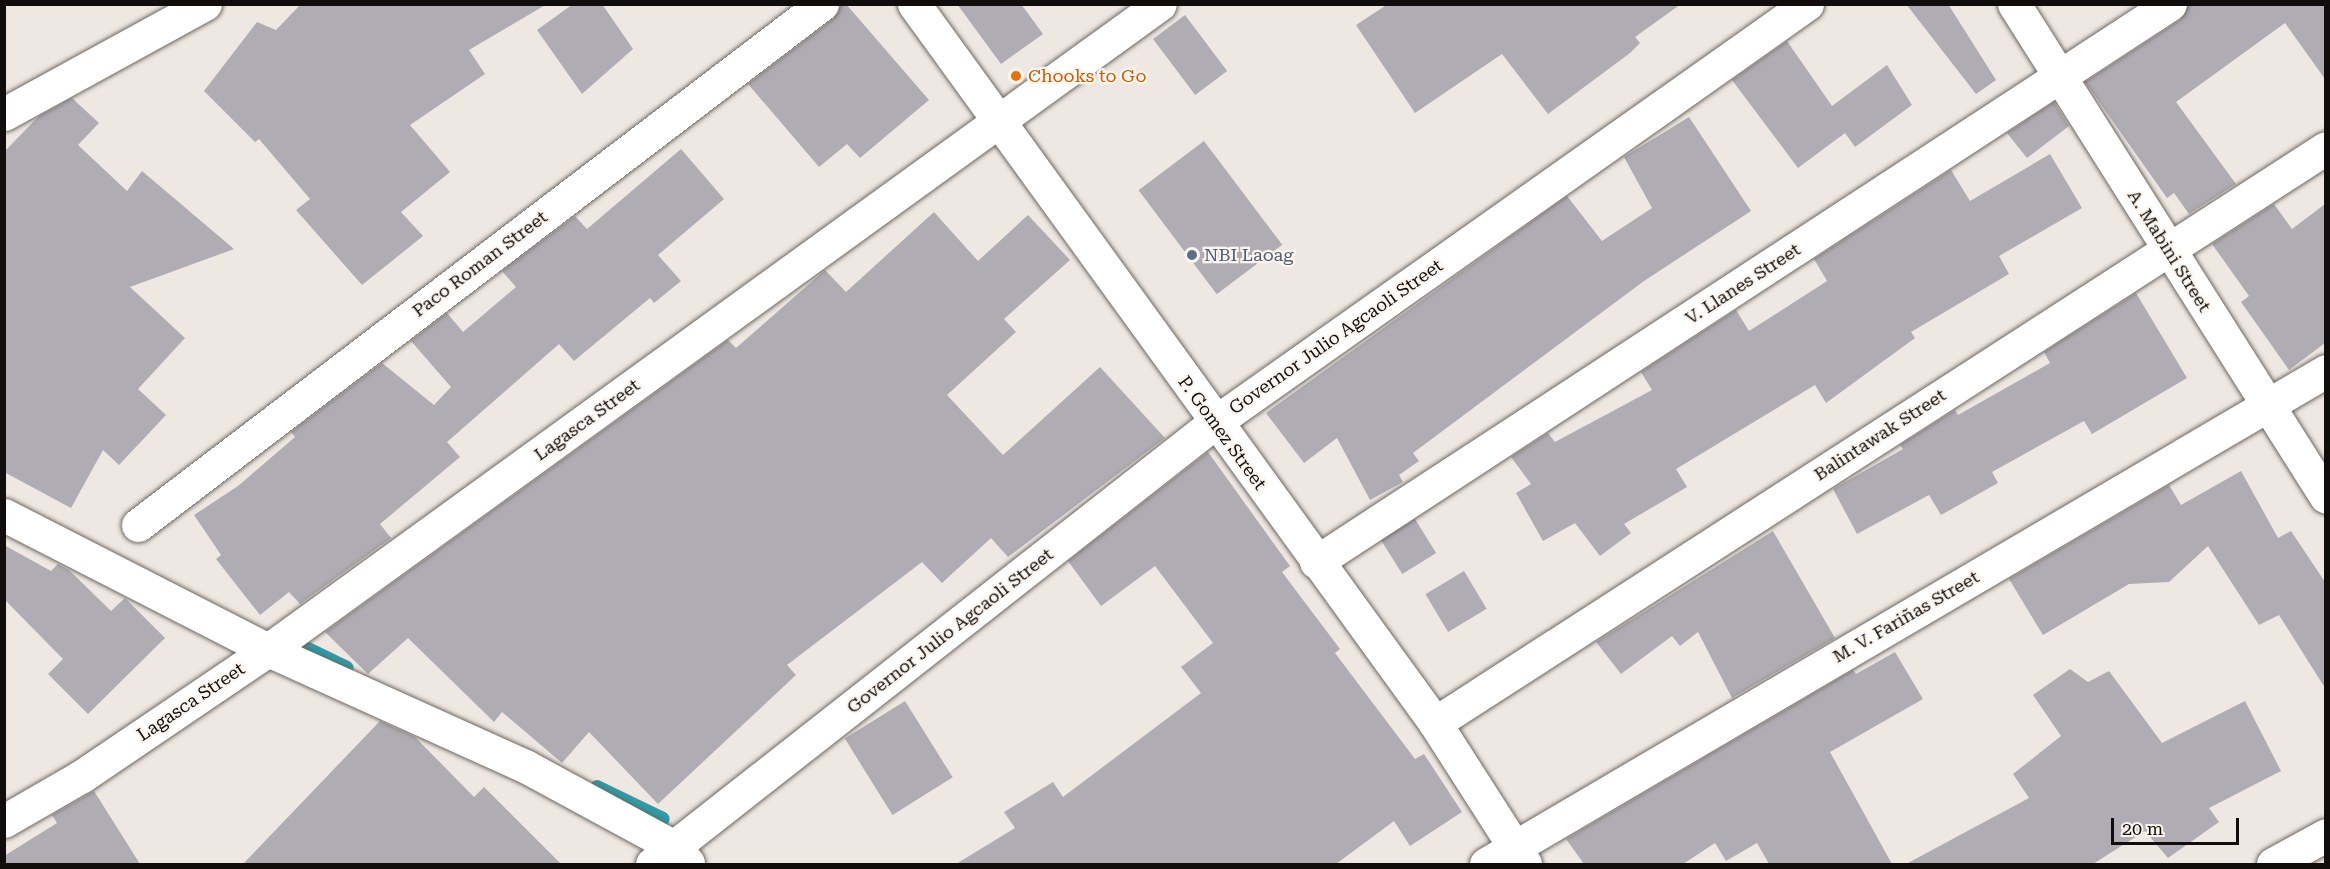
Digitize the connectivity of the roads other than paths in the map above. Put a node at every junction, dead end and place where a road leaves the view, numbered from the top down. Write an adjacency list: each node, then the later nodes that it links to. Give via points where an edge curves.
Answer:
1 (205, 4): 9 (street)
2 (822, 4): 18 (street, Paco Roman Street)
3 (914, 4): 10 (street, P. Gomez Street)
4 (1160, 4): 10 (street, Lagasca Street)
5 (1807, 4): 15 (street, Governor Julio Agcaoli Street)
6 (2014, 4): 8 (street, A. Mabini Street)
7 (2170, 4): 8 (street, V. Llanes Street)
8 (2061, 77): 12 (street, A. Mabini Street); 19 (street, V. Llanes Street)
9 (4, 114)
10 (998, 122): 15 (street, P. Gomez Street); 20 (street, Lagasca Street)
11 (2325, 148): 12 (street, Balintawak Street)
12 (2168, 250): 14 (street, A. Mabini Street); 21 (street, Balintawak Street)
13 (2325, 371): 14 (street, M. V. Fariñas Street)
14 (2268, 408): 16 (street, A. Mabini Street); 24 (street, M. V. Fariñas Street)
15 (1214, 423): 19 (street, P. Gomez Street); 25 (street, Governor Julio Agcaoli Street)
16 (2325, 497)
17 (4, 515): 20 (street)
18 (138, 525)
19 (1316, 562): 21 (street, P. Gomez Street)
20 (268, 650): 22 (street, Lagasca Street, via 82,776); 25 (street, via 525,766)
21 (1435, 723): 24 (street, P. Gomez Street)
22 (4, 821)
23 (2325, 835): 26 (street)
24 (1508, 858)
25 (672, 859)
26 (2273, 864)

